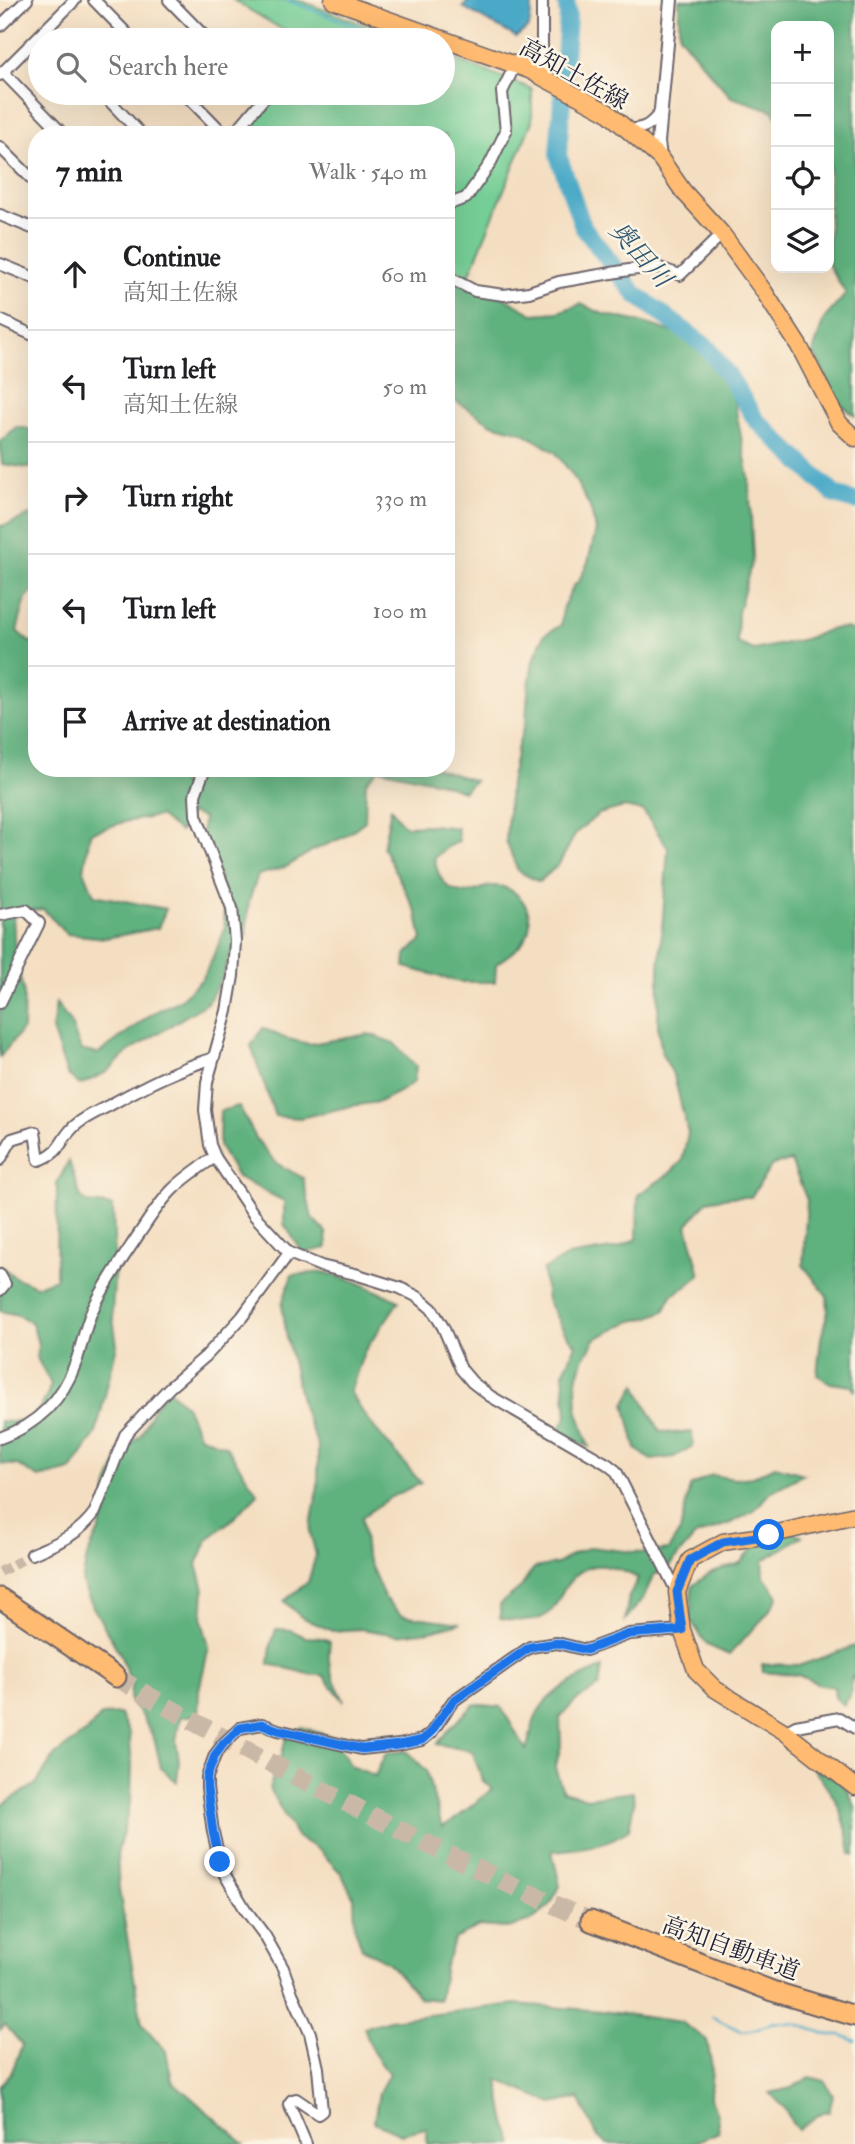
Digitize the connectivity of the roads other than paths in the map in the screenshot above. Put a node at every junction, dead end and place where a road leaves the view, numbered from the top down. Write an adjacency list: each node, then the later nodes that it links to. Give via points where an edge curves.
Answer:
1 (27, 0): 8 (street)
2 (75, 0): 9 (street)
3 (93, 0): 10 (street)
4 (169, 0): 11 (street)
5 (333, 0): 12 (main road, 高知土佐線)
6 (542, 0): 17 (street)
7 (671, 0): 23 (street)
8 (0, 26)
9 (54, 28)
10 (121, 28)
11 (196, 28)
12 (411, 28)
13 (455, 44): 15 (main road, 高知土佐線)
14 (28, 53): 16 (street)
15 (515, 65): 17 (main road, 高知土佐線); 32 (street, via 502,92 506,131 466,198)
16 (2, 74): 18 (street)
17 (546, 79): 28 (main road, 高知土佐線, via 607,112)
18 (28, 100)
19 (34, 105): 24 (street)
20 (113, 105): 25 (street)
21 (196, 105): 26 (street)
22 (258, 105): 27 (street)
23 (661, 113): 28 (street, via 650,125); 30 (street)
24 (55, 126)
25 (133, 126)
26 (216, 126)
27 (241, 126)
28 (628, 130): 30 (main road, 高知土佐線)
29 (0, 147): 31 (street)
30 (660, 158): 35 (main road, 高知土佐線)
31 (28, 175)
32 (455, 202)
33 (0, 215): 34 (street)
34 (28, 226)
35 (722, 234): 38 (street, via 680,275 657,267 629,270 504,295 475,290); 41 (main road, 高知土佐線, via 799,346 839,423)
36 (0, 264): 37 (street)
37 (28, 275)
38 (455, 280)
39 (0, 320): 40 (street)
40 (28, 333)
41 (855, 438)
42 (202, 777): 45 (street, via 195,795 196,815 232,908 235,941 227,1011)
43 (0, 915): 44 (street, via 26,910 39,923)
44 (0, 1003)
45 (214, 1058): 46 (street, via 205,1110); 47 (street, via 178,1069 78,1123 53,1155 39,1160 35,1132 12,1139)
46 (215, 1157): 48 (street, via 254,1215); 51 (street, via 174,1188 115,1268 92,1310 64,1390 48,1411 19,1432)
47 (0, 1160)
48 (289, 1253): 53 (street, via 242,1317 125,1435 90,1519 69,1538); 54 (street, via 400,1288 432,1309 472,1382 615,1471)
49 (0, 1275): 50 (street, via 5,1284)
50 (0, 1290)
51 (0, 1438)
52 (855, 1515): 54 (main road, via 723,1542 690,1560)
53 (32, 1554)
54 (677, 1592): 56 (main road)
55 (0, 1598): 57 (highway)
56 (682, 1630): 59 (main road, via 696,1670 715,1689); 63 (street, via 629,1634 586,1650 557,1643 530,1647 453,1701 422,1740 362,1749 262,1724 240,1728 215,1755 207,1788 225,1875 283,1968 310,2033 322,2111 318,2114 296,2099 289,2104)
57 (116, 1677)
58 (855, 1728): 59 (street, via 839,1718)
59 (786, 1732): 60 (main road)
60 (855, 1787)
61 (591, 1921): 62 (highway, 高知自動車道, via 772,1991)
62 (855, 2016)
63 (306, 2144)

